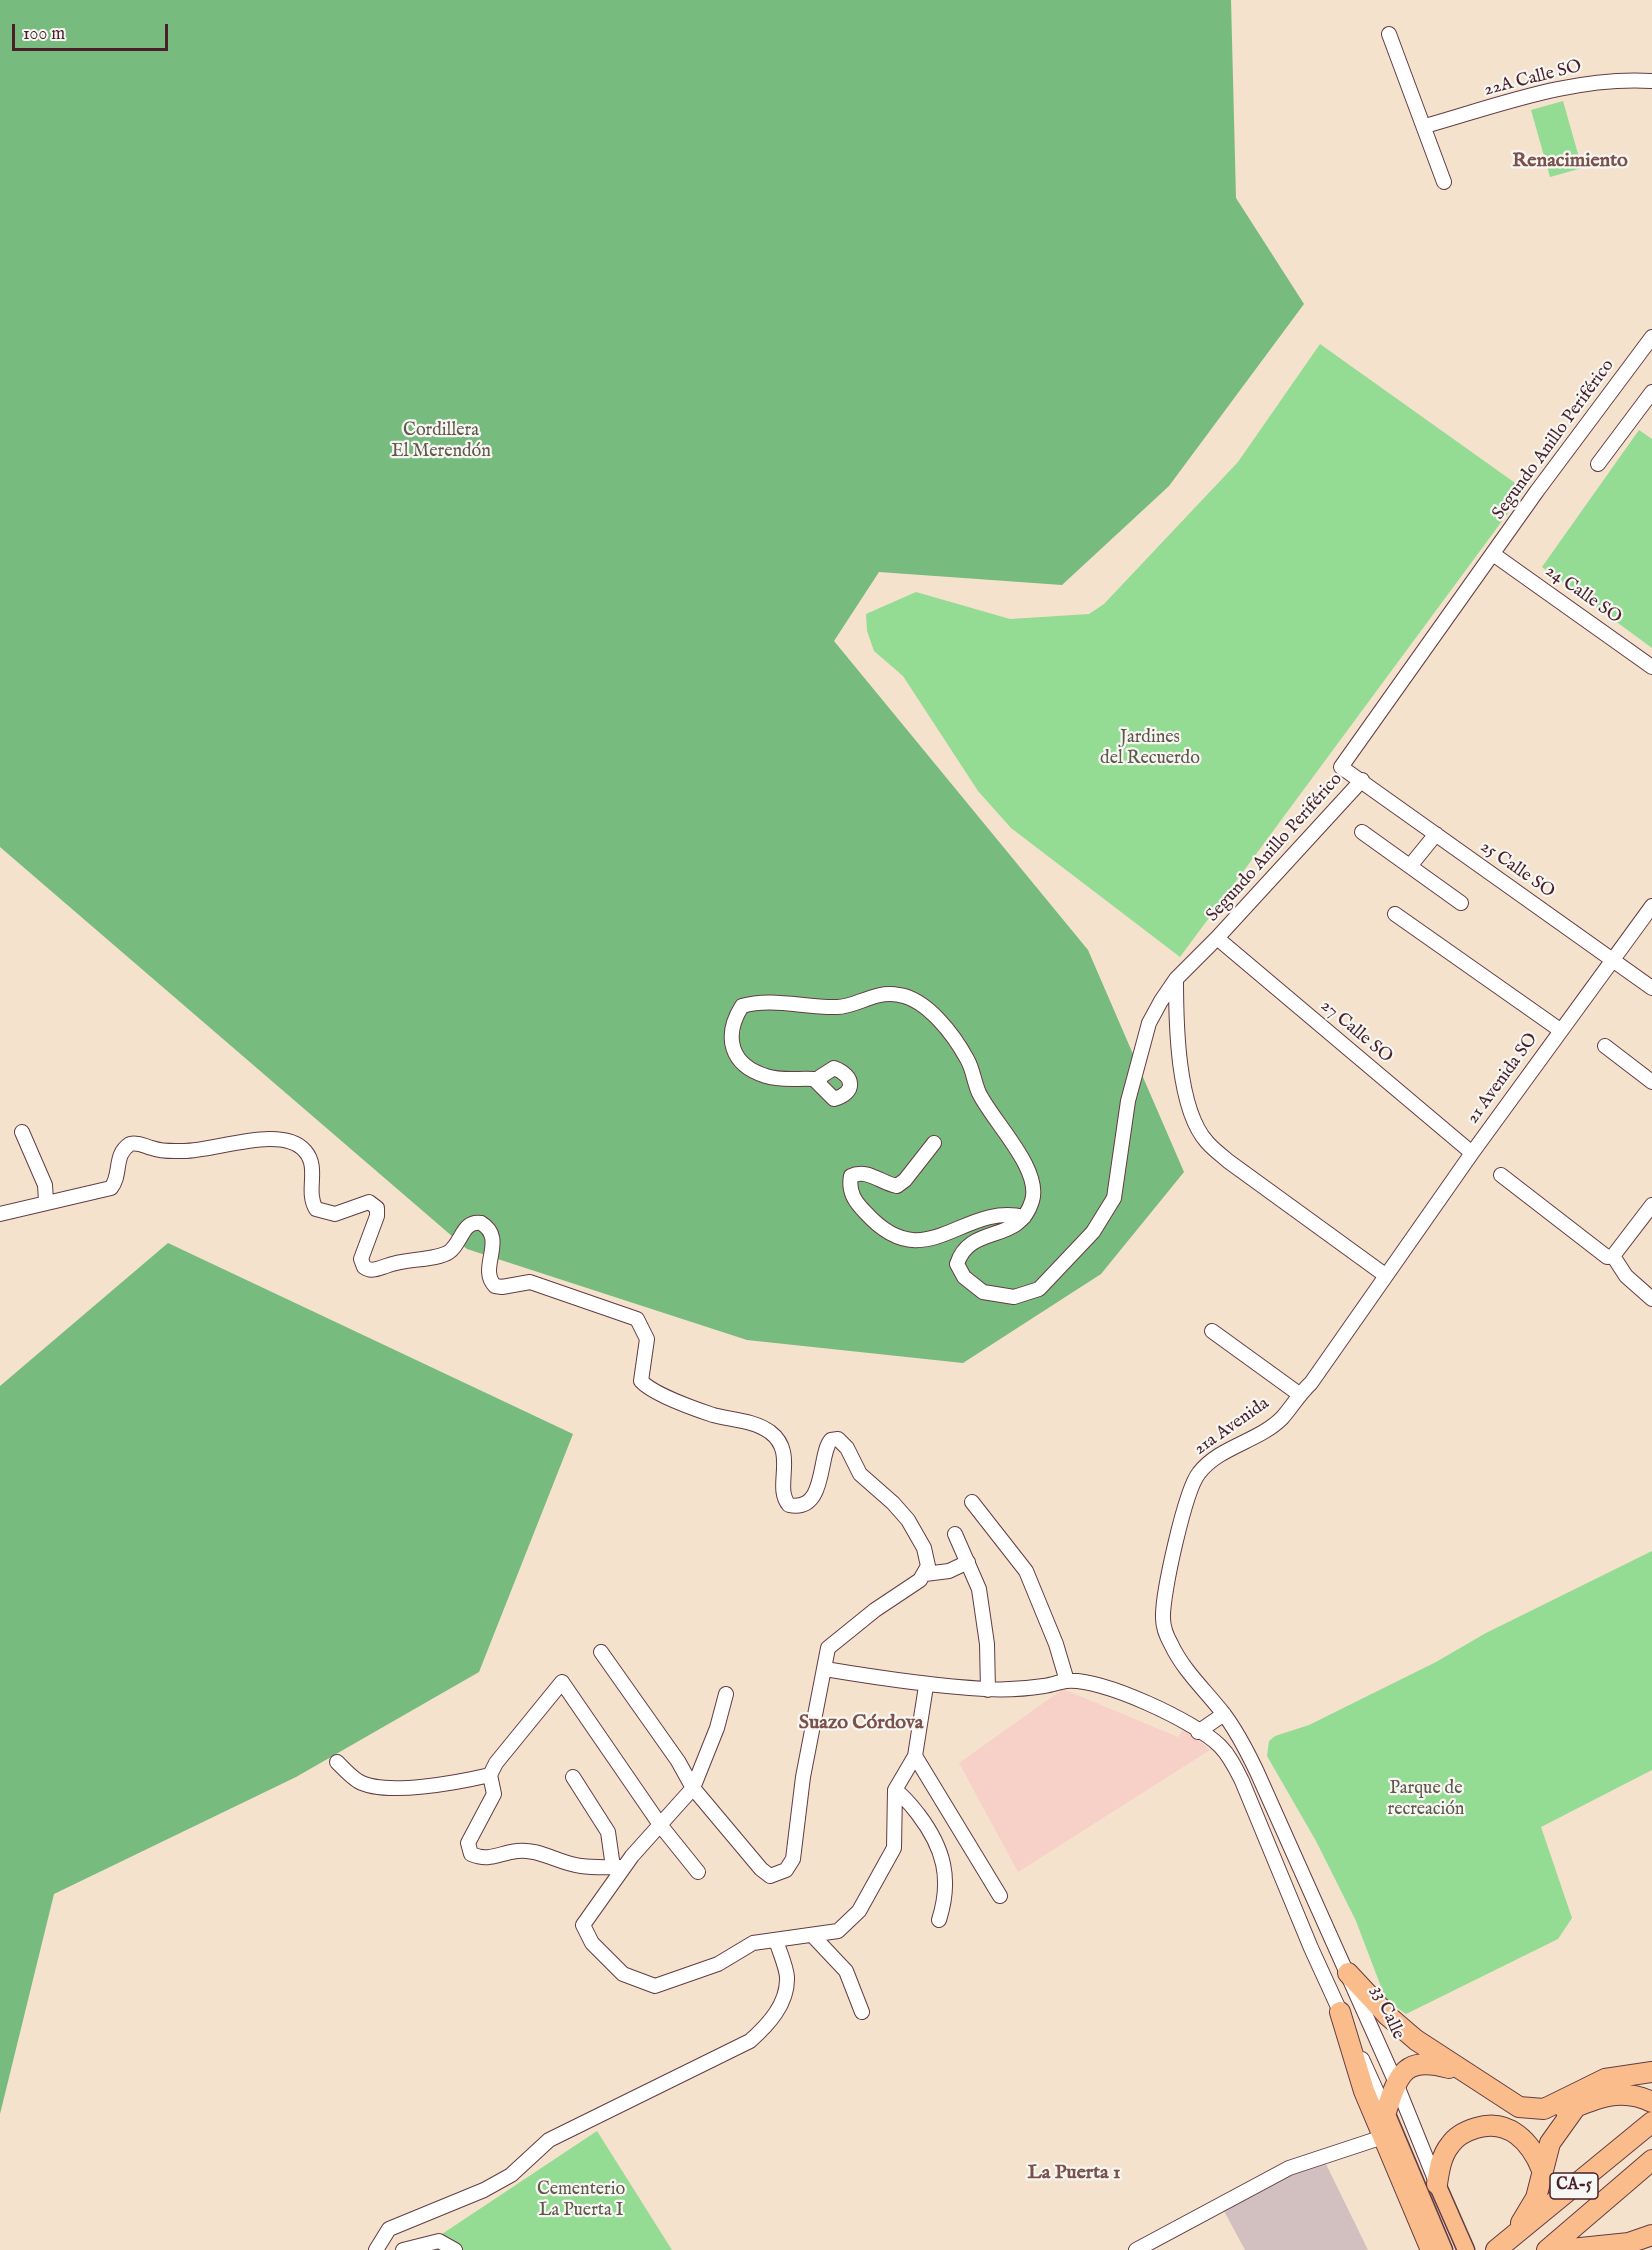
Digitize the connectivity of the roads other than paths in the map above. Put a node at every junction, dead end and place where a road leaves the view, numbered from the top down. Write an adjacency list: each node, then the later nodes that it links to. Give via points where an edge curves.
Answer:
1 (1389, 34): 3 (street)
2 (1652, 81): 3 (street, 22A Calle SO, via 1616,79 1579,85)
3 (1425, 126): 4 (street)
4 (1444, 182)
5 (1652, 337): 8 (street, Segundo Anillo Periférico)
6 (1652, 392): 7 (street)
7 (1598, 464)
8 (1493, 554): 9 (street, 24 Calle SO); 10 (street, Segundo Anillo Periférico, via 1341,767)
9 (1652, 666)
10 (1362, 780): 12 (street, 25 Calle SO); 17 (street, Segundo Anillo Periférico)
11 (1362, 832): 13 (street)
12 (1433, 832): 13 (street, via 1415,852); 18 (street, 25 Calle SO)
13 (1413, 862): 14 (street)
14 (1461, 903)
15 (1652, 906): 18 (street, 21 Avenida SO)
16 (1395, 914): 21 (street)
17 (1217, 938): 19 (street, Segundo Anillo Periférico); 27 (street, 27 Calle SO)
18 (1613, 959): 20 (street, 25 Calle SO); 21 (street, 21 Avenida SO)
19 (1176, 979): 32 (street, Segundo Anillo Periférico, via 1149,1023 1128,1101 1114,1198 1093,1232 1039,1289 1014,1297 983,1292 964,1277 957,1264 961,1251 969,1242 1010,1229); 34 (street, via 1179,1061 1191,1109 1206,1141)
20 (1652, 988)
21 (1560, 1030): 27 (street, 21 Avenida SO)
22 (1605, 1046): 23 (street)
23 (1652, 1082)
24 (820, 1083): 32 (street, via 814,1079 768,1077 744,1066 734,1053 731,1038 733,1020 742,1006 758,1001 840,1007 869,996 899,994 924,1006 968,1060 979,1093 1030,1177 1033,1194)
25 (22, 1132): 29 (street, via 45,1185)
26 (934, 1143): 32 (street, via 897,1185 866,1174 851,1176 849,1185 854,1201 873,1221 892,1235 914,1241 936,1239 998,1214)
27 (1472, 1153): 34 (street, 21 Avenida SO)
28 (1501, 1176): 33 (street, via 1607,1257)
29 (46, 1201): 31 (street); 41 (street, via 111,1188 120,1152 130,1144 187,1151 243,1141 284,1140 307,1153 313,1172 313,1202 321,1212 334,1214 365,1202 375,1205 377,1216 361,1259 364,1268 442,1256 452,1250 467,1227 482,1223 490,1230 494,1242 489,1270 495,1286 530,1282 629,1315 646,1334 640,1375 645,1385 712,1415 744,1420 769,1432 784,1454 784,1497 789,1505 802,1505 814,1493 821,1479 826,1445 835,1439 842,1442 860,1474 908,1520 928,1557)
30 (1652, 1205): 33 (street)
31 (0, 1214)
32 (1024, 1216)
33 (1615, 1253): 35 (street, via 1626,1276)
34 (1385, 1275): 37 (street, 21a Avenida, via 1311,1383)
35 (1652, 1299)
36 (1212, 1330): 37 (street)
37 (1299, 1394): 48 (street, 21a Avenida, via 1281,1418 1221,1454 1197,1474 1163,1601 1163,1620 1170,1643 1181,1663)
38 (972, 1502): 44 (street, via 1026,1571)
39 (955, 1534): 40 (street)
40 (968, 1562): 41 (street, via 949,1571); 46 (street, via 983,1606)
41 (925, 1574): 43 (street, via 836,1640 826,1654)
42 (601, 1652): 54 (street)
43 (825, 1670): 45 (street); 54 (street, via 803,1777 796,1845 786,1870 770,1876 761,1869)
44 (1067, 1681): 46 (street); 49 (street, via 1094,1683 1132,1696)
45 (926, 1686): 46 (street); 50 (street)
46 (988, 1690)
47 (726, 1694): 54 (street)
48 (1224, 1714): 49 (street); 56 (street)
49 (1198, 1732): 57 (street, via 1220,1745)
50 (915, 1756): 55 (street); 61 (street)
51 (337, 1762): 52 (street, via 358,1781 390,1788)
52 (490, 1775): 58 (street, via 509,1743 562,1682); 59 (street, via 494,1794 468,1843 471,1854 483,1859 529,1851 580,1866)
53 (573, 1777): 59 (street, via 604,1823)
54 (693, 1788): 58 (street)
55 (895, 1790): 62 (street, via 939,1847 945,1902); 63 (street, via 894,1848 871,1892 859,1911 838,1931)
56 (1267, 1793): 57 (street); 64 (street, 33 Calle)
57 (1249, 1801): 66 (street)
58 (661, 1826): 59 (street); 60 (street)
59 (619, 1867): 65 (street, via 583,1925 592,1943 623,1974 655,1986 718,1964 753,1943)
60 (698, 1872)
61 (1000, 1896)
62 (939, 1920)
63 (813, 1936): 65 (street); 68 (street, via 846,1971)
64 (1333, 1938): 66 (street); 67 (street, 33 Calle)
65 (776, 1940): 83 (street, via 787,1977 780,2008 750,2041 549,2140 511,2175 484,2190 389,2229)
66 (1311, 1948): 69 (street)
67 (1348, 1973): 70 (highway, via 1398,2026); 72 (street, 33 Calle)
68 (862, 2012)
69 (1340, 2012): 75 (street); 77 (highway, via 1358,2075)
70 (1459, 2070): 71 (highway, via 1511,2104 1537,2110 1605,2079); 72 (highway, via 1421,2063 1408,2067); 74 (highway, via 1503,2110 1519,2119 1544,2121)
71 (1652, 2072)
72 (1396, 2083): 75 (highway); 80 (street, 33 Calle)
73 (1652, 2102): 74 (highway, via 1629,2095 1603,2096)
74 (1575, 2108): 79 (highway, via 1554,2135)
75 (1386, 2112): 87 (main road)
76 (1652, 2122): 88 (highway, CA-5)
77 (1383, 2137): 86 (street, via 1289,2168); 87 (highway)
78 (1652, 2160): 89 (highway, CA-5)
79 (1542, 2170): 80 (highway, via 1532,2149 1515,2132 1494,2125 1458,2136 1449,2145); 88 (highway, via 1536,2198 1527,2215)
80 (1437, 2184): 82 (main road, 33 Calle)
81 (1652, 2235): 90 (highway, via 1629,2243)
82 (1464, 2245)
83 (376, 2250)
84 (403, 2250): 85 (street, via 439,2241)
85 (455, 2250)
86 (1136, 2250)
87 (1440, 2250)
88 (1494, 2250)
89 (1547, 2250)
90 (1561, 2250)

